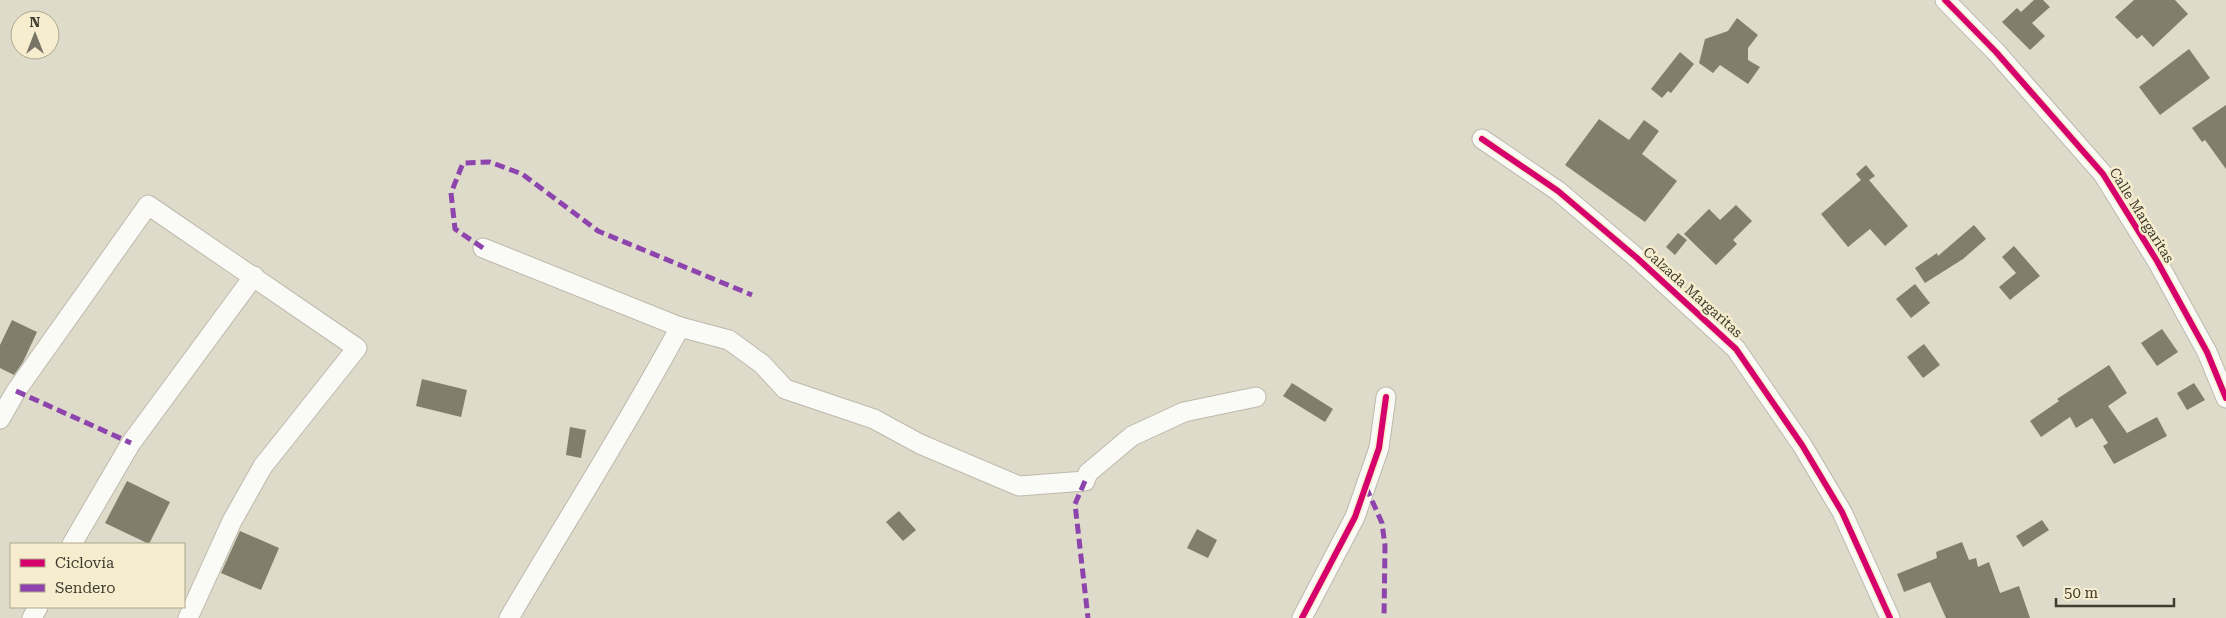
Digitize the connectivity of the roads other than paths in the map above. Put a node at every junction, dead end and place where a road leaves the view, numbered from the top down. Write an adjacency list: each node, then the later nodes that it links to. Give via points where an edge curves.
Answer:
1 (1945, 0): 9 (street, Calle Margaritas, via 1996,52 2103,174 2189,319)
2 (1482, 139): 15 (street, Calzada Margaritas, via 1558,191 1736,349 1802,445 1842,512)
3 (483, 248): 5 (street)
4 (254, 276): 6 (street, via 148,205); 11 (street, via 130,443); 12 (street, via 357,348 263,466 232,521)
5 (680, 327): 7 (street, via 729,340 762,364 785,389 874,418 920,444 1018,486 1085,481 1088,473 1132,436 1184,412); 13 (street, via 647,389)
6 (8, 388): 10 (street)
7 (1256, 397)
8 (1386, 397): 14 (street, via 1380,448 1355,517)
9 (2226, 398)
10 (0, 419)
11 (73, 543)
12 (188, 618)
13 (509, 618)
14 (1302, 618)
15 (1890, 618)

